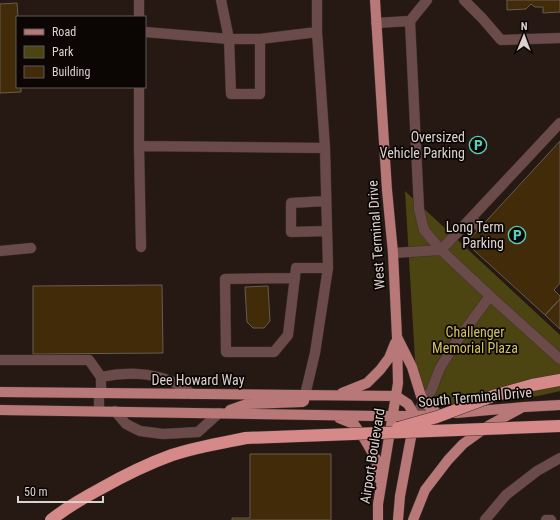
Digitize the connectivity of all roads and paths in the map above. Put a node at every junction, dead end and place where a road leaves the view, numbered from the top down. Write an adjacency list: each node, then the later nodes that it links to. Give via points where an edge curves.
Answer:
1 (139, 0): 7 (street)
2 (221, 0): 13 (street)
3 (317, 0): 11 (street)
4 (375, 0): 9 (main road, West Terminal Drive)
5 (427, 0): 8 (street)
6 (464, 0): 12 (street, via 501,40)
7 (139, 16)
8 (410, 21): 9 (street); 25 (street, via 419,209 424,230)
9 (376, 23): 27 (main road, West Terminal Drive)
10 (146, 32): 13 (street)
11 (317, 32): 14 (street); 18 (street)
12 (560, 38)
13 (229, 40): 14 (street); 14 (street, via 231,94 260,94)
14 (260, 40)
15 (139, 88): 17 (street)
16 (560, 122): 20 (street)
17 (139, 146): 18 (street); 23 (street)
18 (325, 148): 19 (street)
19 (326, 202): 22 (street); 22 (street, via 291,203 291,232)
20 (471, 218): 21 (street); 25 (street)
21 (480, 227)
22 (327, 231): 28 (street)
23 (141, 247)
24 (31, 248): 26 (street)
25 (441, 250): 27 (street); 30 (street)
26 (0, 251)
27 (393, 253): 31 (main road, West Terminal Drive)
28 (328, 268): 29 (street, via 296,268); 39 (street, via 315,353)
29 (295, 278): 29 (street, via 288,335 274,352 226,352 225,279)
30 (490, 296): 32 (street); 42 (street, via 456,342)
31 (397, 337): 40 (main road, via 389,358 367,383); 41 (main road, West Terminal Drive); 42 (main road, via 412,367)
32 (560, 359)
33 (0, 360): 34 (street, via 89,360)
34 (101, 377): 37 (street); 38 (street, via 115,374 152,375 173,382)
35 (560, 380): 54 (highway, bridge, via 493,396 437,417)
36 (0, 392): 37 (main road, Dee Howard Way)
37 (100, 393): 38 (main road, Dee Howard Way); 46 (street)
38 (192, 394): 39 (main road, Dee Howard Way)
39 (305, 395): 40 (main road, Dee Howard Way); 48 (main road, via 302,402 248,404)
40 (337, 395): 41 (main road, Dee Howard Way)
41 (396, 396): 51 (main road, Airport Boulevard); 52 (main road, via 408,404)
42 (424, 402): 49 (main road); 52 (street)
43 (560, 405): 44 (main road, South Terminal Drive)
44 (524, 407): 49 (main road, South Terminal Drive); 60 (main road, via 488,426 463,444 425,490)
45 (0, 410): 46 (main road)
46 (99, 411): 47 (main road)
47 (115, 411): 48 (main road); 48 (street, via 126,424 140,431 163,434 198,432)
48 (219, 413): 50 (main road)
49 (438, 414): 52 (main road, South Terminal Drive)
50 (334, 415): 51 (main road); 56 (main road, via 354,424 365,440 376,459)
51 (392, 416): 52 (main road, South Terminal Drive); 56 (main road, Airport Boulevard)
52 (415, 416): 59 (main road)
53 (560, 426): 54 (highway, bridge)
54 (379, 434): 57 (highway, bridge, via 246,438 211,445 173,455 118,479)
55 (560, 458): 61 (street, via 537,471 506,495)
56 (381, 487): 58 (main road, Airport Boulevard)
57 (51, 520)
58 (378, 520)
59 (398, 520)
60 (413, 520)
61 (485, 520)
62 (546, 520): 63 (street)
63 (551, 520)

